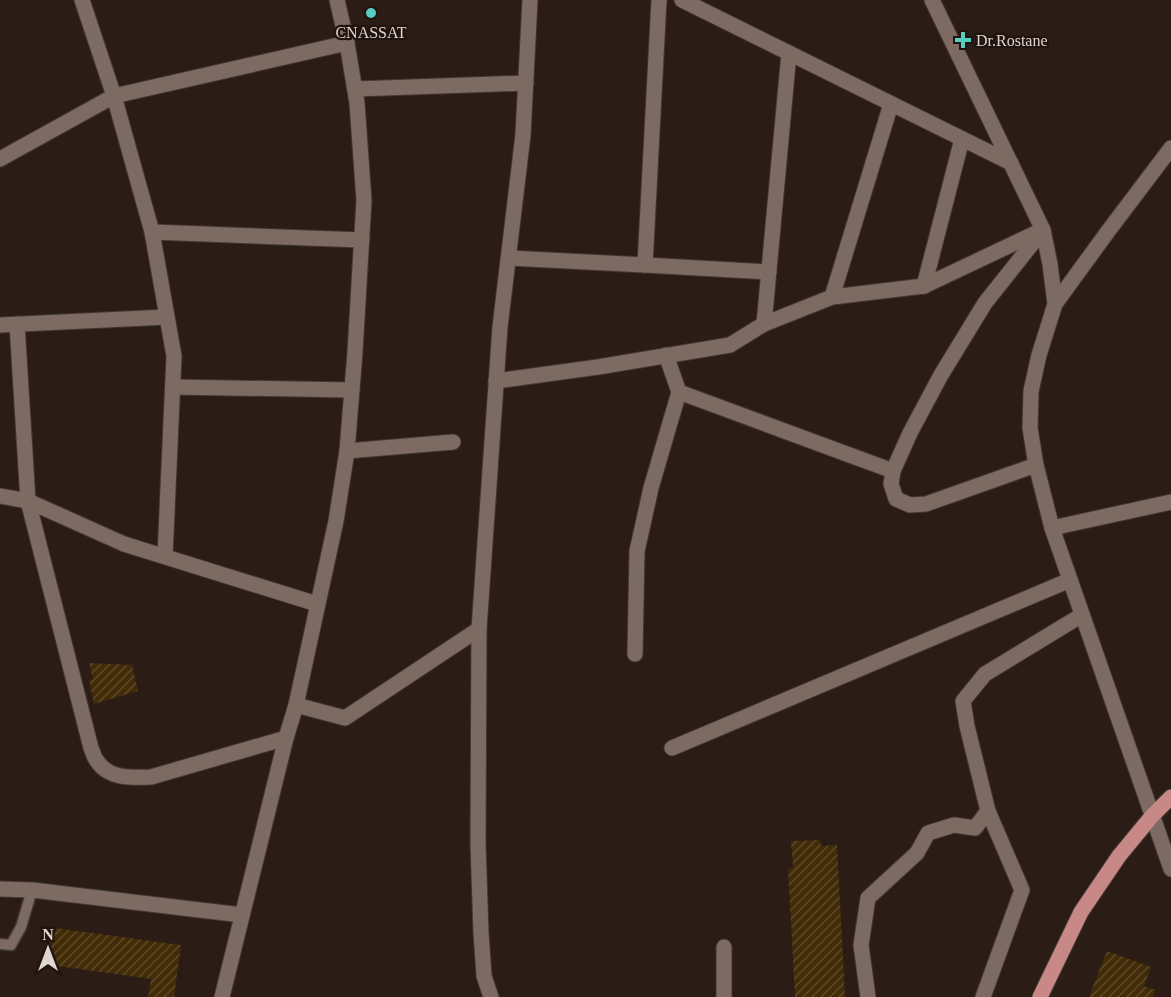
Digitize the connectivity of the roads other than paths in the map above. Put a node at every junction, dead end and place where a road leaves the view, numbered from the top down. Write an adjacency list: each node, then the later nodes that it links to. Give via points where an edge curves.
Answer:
1 (82, 0): 11 (street)
2 (337, 0): 7 (street)
3 (531, 0): 9 (street)
4 (659, 0): 21 (street)
5 (682, 0): 8 (street)
6 (932, 0): 16 (street)
7 (347, 43): 10 (street); 11 (street)
8 (789, 53): 12 (street); 22 (street)
9 (526, 83): 10 (street); 20 (street)
10 (355, 89): 19 (street, via 364,200)
11 (114, 96): 15 (street); 18 (street)
12 (891, 104): 13 (street); 24 (street)
13 (962, 139): 16 (street); 23 (street)
14 (1171, 148): 25 (street)
15 (0, 159)
16 (1011, 163): 17 (street)
17 (1043, 230): 23 (street); 25 (street); 38 (street, via 980,312 941,375)
18 (152, 232): 19 (street); 26 (street)
19 (362, 240): 33 (street)
20 (508, 258): 21 (street); 31 (street)
21 (645, 265): 22 (street)
22 (769, 272): 28 (street)
23 (924, 286): 24 (street)
24 (832, 297): 28 (street)
25 (1055, 304): 37 (street, via 1031,391 1030,428)
26 (167, 317): 27 (street); 32 (street, via 174,356)
27 (16, 324): 29 (street); 40 (street)
28 (764, 324): 30 (street, via 730,345)
29 (0, 325)
30 (666, 355): 31 (street); 34 (street)
31 (496, 381): 47 (street)
32 (173, 387): 33 (street); 43 (street)
33 (352, 390): 36 (street)
34 (679, 392): 38 (street); 48 (street, via 637,551)
35 (453, 442): 36 (street)
36 (346, 451): 45 (street, via 336,521)
37 (1036, 465): 38 (street, via 926,504 910,505 896,499 891,484); 42 (street)
38 (893, 471)
39 (0, 496): 40 (street)
40 (28, 501): 43 (street, via 124,544); 50 (street, via 91,748 109,773 151,777)
41 (1171, 502): 42 (street)
42 (1052, 528): 44 (street)
43 (165, 556): 45 (street)
44 (1070, 580): 46 (street); 51 (street)
45 (317, 604): 49 (street)
46 (1082, 615): 53 (street, via 985,674 963,701); 54 (street)
47 (478, 629): 49 (street, via 345,718); 62 (street, via 478,844 484,976)
48 (635, 654)
49 (296, 705): 50 (street)
50 (286, 738): 58 (street)
51 (672, 748)
52 (1171, 797): 54 (main road)
53 (988, 811): 64 (street, via 975,828 954,825 928,833 917,853 868,898 861,945); 65 (street, via 1022,890)
54 (1152, 816): 55 (street); 66 (main road, via 1081,912)
55 (1171, 869)
56 (0, 889): 57 (street)
57 (32, 890): 58 (street); 59 (lane, via 11,945)
58 (242, 915): 61 (street)
59 (0, 944)
60 (724, 947): 63 (street)
61 (222, 997)
62 (491, 997)
63 (724, 997)
64 (868, 997)
65 (983, 997)
66 (1040, 997)

